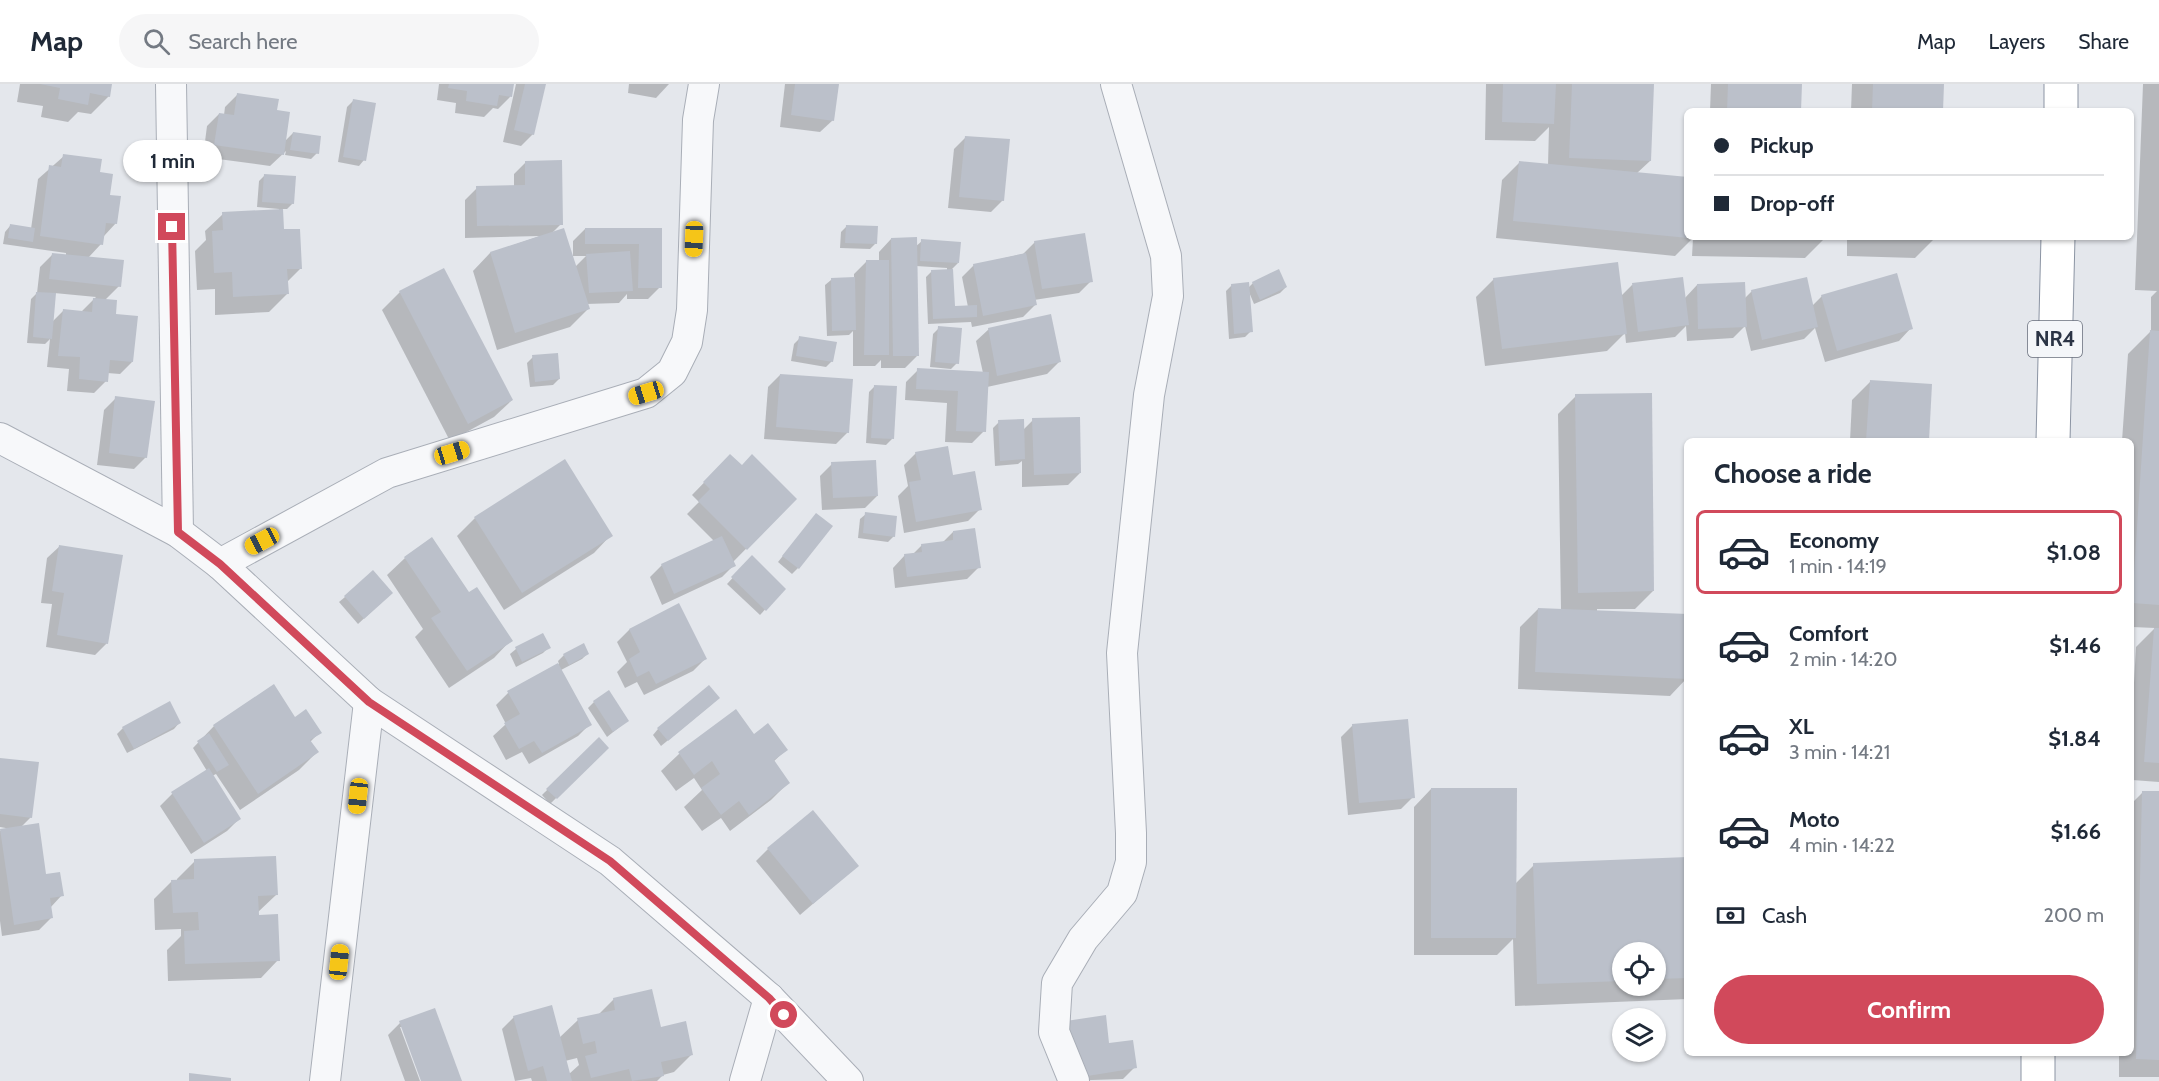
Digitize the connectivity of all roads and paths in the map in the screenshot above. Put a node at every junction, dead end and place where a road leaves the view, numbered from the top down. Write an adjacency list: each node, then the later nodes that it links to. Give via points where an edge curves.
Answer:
1 (171, 84): 9 (street)
2 (704, 84): 10 (street, via 698,120 692,310 687,342 672,372 646,393 387,473)
3 (1116, 84): 17 (street, via 1166,256 1168,296 1149,395 1122,653 1131,862 1122,893 1083,939 1057,983 1054,1032)
4 (2061, 84): 5 (highway)
5 (2061, 108)
6 (2058, 240): 7 (highway, NR4)
7 (2053, 438)
8 (0, 442): 9 (street)
9 (178, 532): 10 (street)
10 (220, 564): 11 (street)
11 (369, 702): 12 (street, via 610,861); 14 (street)
12 (769, 998): 15 (street); 16 (street)
13 (2038, 1056): 18 (highway)
14 (325, 1081)
15 (745, 1081)
16 (848, 1081)
17 (1074, 1081)
18 (2038, 1081)

